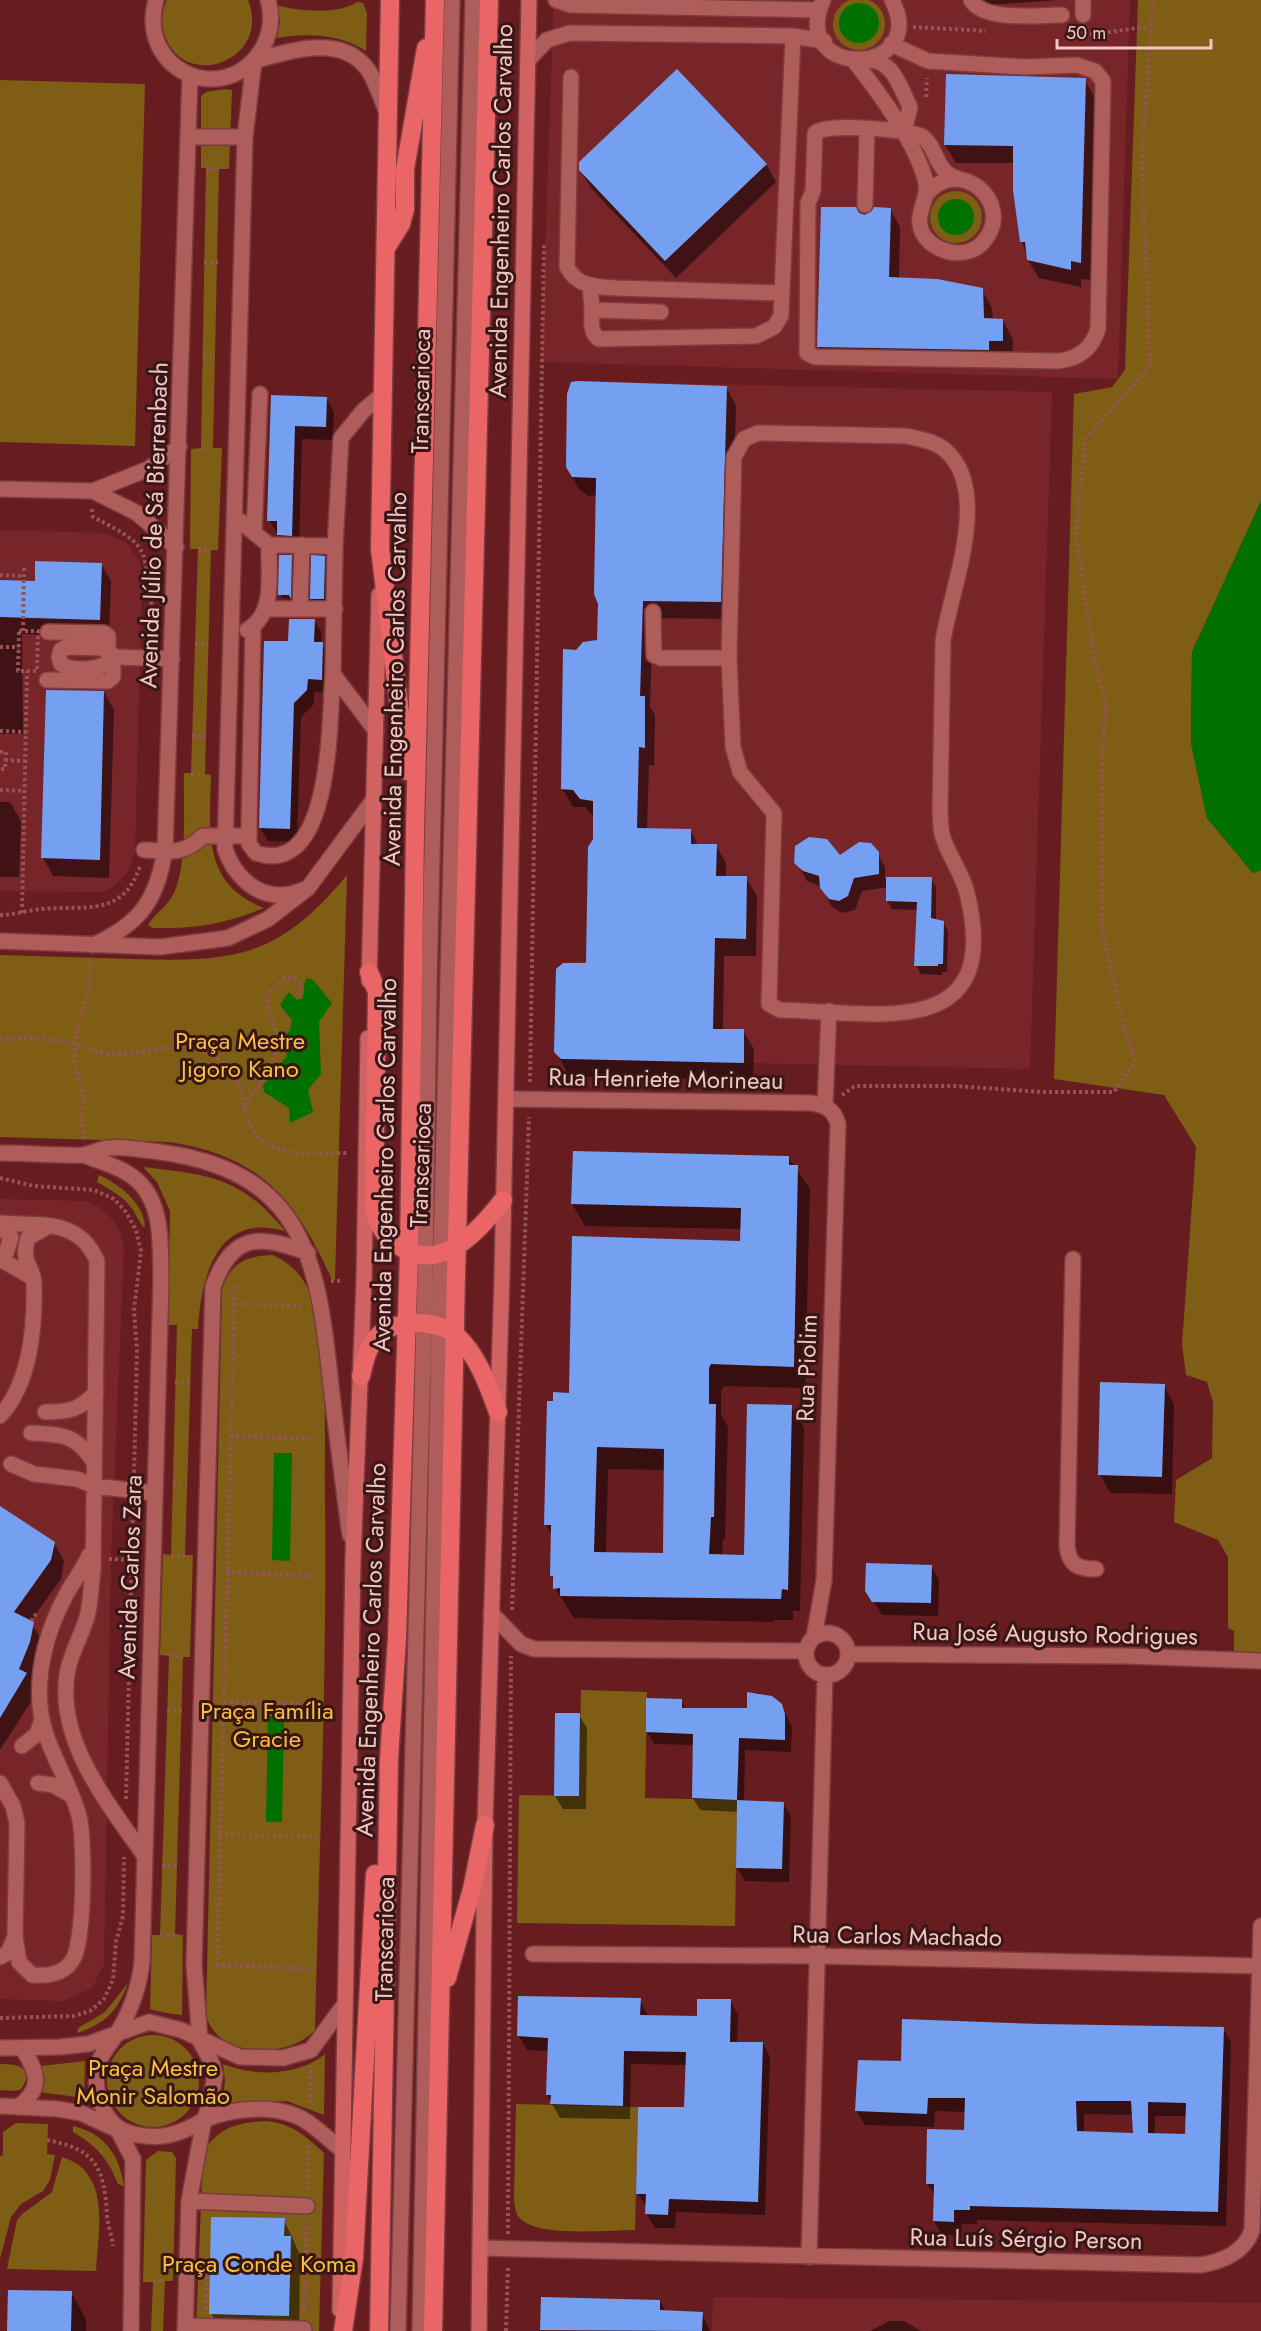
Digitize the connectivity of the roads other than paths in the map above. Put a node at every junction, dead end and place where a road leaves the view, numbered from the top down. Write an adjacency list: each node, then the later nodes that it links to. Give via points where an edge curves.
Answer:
1 (156, 0): 21 (street, via 151,17 158,46 166,59)
2 (268, 0): 19 (street, via 271,24 267,40)
3 (390, 0): 23 (highway, Avenida Engenheiro Carlos Carvalho)
4 (435, 0): 14 (highway, Avenida Engenheiro Carlos Carvalho)
5 (452, 0): 79 (street, Transcarioca, via 429,998)
6 (472, 0): 79 (street, Transcarioca)
7 (489, 0): 79 (highway, Avenida Engenheiro Carlos Carvalho)
8 (529, 0): 18 (main road, Avenida Engenheiro Carlos Carvalho)
9 (556, 0): 12 (street, via 570,5)
10 (892, 0): 17 (street, via 898,22)
11 (971, 0): 13 (street, via 975,7 991,14)
12 (822, 3): 16 (street, via 818,21)
13 (1062, 15)
14 (435, 24): 31 (highway, via 422,67 409,145 405,209); 62 (highway, Avenida Engenheiro Carlos Carvalho)
15 (793, 36): 16 (street); 18 (street, via 570,33 547,40); 33 (street)
16 (824, 41): 20 (street, via 842,58)
17 (891, 44): 20 (street, via 879,55); 24 (street, via 928,61 1024,67 1077,65 1099,75 1103,87 1098,329 1084,351 1070,360 1058,361 815,357 807,353 808,203 812,195 815,133 823,128)
18 (529, 59): 72 (main road, Avenida Engenheiro Carlos Carvalho)
19 (254, 60): 21 (street, via 235,74 220,78); 23 (street, via 287,50 336,49 352,54 366,66); 27 (street)
20 (861, 61): 25 (street); 25 (street, via 886,64 910,107)
21 (190, 75): 26 (street, Avenida Júlio de Sá Bierrenbach)
22 (571, 77): 32 (street, via 567,267 579,281)
23 (388, 115): 31 (highway, Avenida Engenheiro Carlos Carvalho)
24 (867, 129): 25 (street); 30 (street)
25 (904, 133): 28 (street, via 927,140 943,171); 29 (street, via 923,175)
26 (188, 137): 27 (street); 38 (street, Avenida Júlio de Sá Bierrenbach)
27 (245, 137): 41 (street)
28 (957, 178): 29 (street, via 937,183); 29 (street, via 980,187 992,204 989,235 973,250 950,253 929,242 919,219)
29 (925, 196)
30 (865, 205)
31 (385, 250): 36 (highway, Avenida Engenheiro Carlos Carvalho)
32 (590, 286): 33 (street); 34 (street)
33 (782, 292): 34 (street, via 781,316 774,327 756,336 598,339 592,327)
34 (592, 310): 35 (street)
35 (661, 312)
36 (384, 393): 45 (street, via 363,411 339,444); 47 (highway, Avenida Engenheiro Carlos Carvalho)
37 (260, 394): 42 (street)
38 (179, 447): 40 (street, via 148,469); 46 (street, Avenida Júlio de Sá Bierrenbach)
39 (0, 489): 40 (street)
40 (93, 491): 46 (street, via 137,513)
41 (235, 517): 42 (street); 54 (street)
42 (254, 533): 43 (street)
43 (269, 544): 44 (street); 48 (street)
44 (302, 545): 45 (street); 49 (street)
45 (335, 546): 50 (street)
46 (176, 547): 57 (street, Avenida Júlio de Sá Bierrenbach)
47 (380, 549): 60 (main road, Avenida Engenheiro Carlos Carvalho); 62 (highway)
48 (267, 609): 49 (street); 52 (street)
49 (300, 609): 50 (street)
50 (335, 609): 58 (street)
51 (653, 612): 56 (street, via 654,655)
52 (253, 627): 54 (street); 64 (street)
53 (48, 632): 55 (street, via 104,633)
54 (231, 639): 63 (street)
55 (112, 656): 57 (street); 59 (street, via 113,676 108,681)
56 (729, 658): 71 (street, via 733,747 740,772 774,813 769,1004 780,1010); 71 (street, via 734,457 744,439 758,432 906,436 944,449 957,463 967,496 965,540 943,642 940,811 942,834 966,891 973,922 974,958 961,987 944,1003 909,1013)
57 (172, 659): 66 (street, Avenida Júlio de Sá Bierrenbach)
58 (333, 674): 60 (street); 64 (street, via 322,790 309,832 287,854 276,857 256,853 249,844)
59 (47, 680)
60 (376, 731): 61 (main road, Avenida Engenheiro Carlos Carvalho)
61 (374, 800): 67 (street); 70 (main road, Avenida Engenheiro Carlos Carvalho)
62 (415, 832): 79 (highway, Avenida Engenheiro Carlos Carvalho)
63 (226, 836): 64 (street); 66 (street, via 203,836 188,849); 67 (street, via 230,864 259,891 281,896)
64 (249, 836)
65 (144, 850): 66 (street)
66 (165, 850): 69 (street, Avenida Júlio de Sá Bierrenbach, via 162,872 151,899 120,933)
67 (308, 888): 69 (street, via 268,919 228,938)
68 (0, 941): 69 (street)
69 (92, 951)
70 (369, 972): 79 (highway, via 377,992 374,1211 380,1229 389,1239); 85 (main road, Avenida Engenheiro Carlos Carvalho)
71 (829, 1011): 73 (street)
72 (506, 1099): 73 (street, Rua Henriete Morineau); 76 (main road, Avenida Engenheiro Carlos Carvalho)
73 (825, 1106): 99 (street, Rua Piolim, via 836,1114 838,1124 824,1580)
74 (84, 1147): 75 (street); 80 (street, via 198,1159 232,1171 260,1187 281,1208); 94 (street, Avenida Carlos Zara, via 128,1173 155,1205 161,1282)
75 (0, 1152)
76 (503, 1200): 79 (highway, via 489,1218); 88 (main road, Avenida Engenheiro Carlos Carvalho)
77 (0, 1225): 78 (street); 81 (street, via 11,1237 6,1253)
78 (47, 1227): 83 (street, via 28,1238 24,1251); 86 (street, via 76,1232 88,1243 97,1261)
79 (433, 1251): 84 (highway, Avenida Engenheiro Carlos Carvalho); 84 (highway, Avenida Engenheiro Carlos Carvalho)
80 (308, 1253): 96 (street, via 325,1328); 122 (street, via 279,1242 252,1242 235,1249 220,1265 213,1287 194,1965)
81 (0, 1257): 83 (street)
82 (1073, 1259): 97 (street, via 1067,1546 1076,1567)
83 (33, 1278): 89 (street, via 29,1356 22,1378)
84 (431, 1327): 85 (highway, via 378,1335 370,1346); 88 (highway, via 477,1362); 106 (highway, Avenida Engenheiro Carlos Carvalho, via 397,1638); 119 (highway, Avenida Engenheiro Carlos Carvalho); 139 (street, Transcarioca); 140 (street, Transcarioca)
85 (361, 1376): 96 (main road, Avenida Engenheiro Carlos Carvalho)
86 (96, 1392): 87 (street, via 71,1412); 91 (street)
87 (45, 1412)
88 (498, 1412): 98 (main road, Avenida Engenheiro Carlos Carvalho)
89 (0, 1416)
90 (31, 1433): 91 (street, via 70,1438 82,1445)
91 (94, 1462): 93 (street)
92 (11, 1464): 93 (street)
93 (94, 1486): 94 (street); 95 (street)
94 (155, 1493): 111 (street, Avenida Carlos Zara)
95 (93, 1544): 104 (street, via 83,1571 58,1611 44,1651); 111 (street, via 88,1613 68,1668 69,1720 78,1749)
96 (353, 1559): 118 (main road, Avenida Engenheiro Carlos Carvalho)
97 (1096, 1569)
98 (491, 1613): 100 (street, via 521,1644 534,1649); 110 (main road, Avenida Engenheiro Carlos Carvalho)
99 (814, 1637): 100 (street); 101 (street, via 831,1633 838,1636)
100 (805, 1651): 103 (street, via 810,1667)
101 (848, 1654): 102 (street, Rua José Augusto Rodrigues); 103 (street, via 840,1671)
102 (1261, 1661)
103 (825, 1675): 115 (street)
104 (42, 1719): 105 (street, via 37,1734); 109 (street, via 51,1751)
105 (22, 1746)
106 (389, 1759): 137 (highway, via 380,1797 354,2258); 138 (highway, Avenida Engenheiro Carlos Carvalho)
107 (0, 1783): 113 (street, via 18,1823)
108 (38, 1783): 109 (street, via 53,1785)
109 (72, 1796): 113 (street, via 82,1830 81,1942 73,1960 54,1975 32,1975 19,1962)
110 (485, 1825): 119 (highway, via 472,1889 448,1972); 132 (main road, Avenida Engenheiro Carlos Carvalho)
111 (144, 1855): 121 (street, Avenida Carlos Zara, via 139,1985)
112 (1261, 1926): 117 (street, Rua Luís Sérgio Person)
113 (15, 1936): 116 (street, via 8,1953)
114 (533, 1954): 115 (street, Rua Carlos Machado)
115 (817, 1956): 117 (street, Rua Carlos Machado); 133 (street)
116 (0, 1957)
117 (1260, 1966): 120 (street, Rua Luís Sérgio Person)
118 (344, 2005): 122 (street, via 311,2050 283,2058 240,2057); 129 (main road, Avenida Engenheiro Carlos Carvalho)
119 (439, 2025): 141 (highway, Avenida Engenheiro Carlos Carvalho)
120 (1259, 2030): 133 (street, Rua Luís Sérgio Person, via 1252,2230 1243,2245 1225,2258 1200,2265)
121 (116, 2035): 122 (street, via 149,2022 166,2024); 124 (street, via 88,2044); 128 (street, via 102,2052 96,2083 101,2106)
122 (200, 2041): 127 (street, via 214,2074)
123 (0, 2048): 124 (street)
124 (23, 2049): 126 (street, via 35,2069 36,2080 27,2100)
125 (0, 2106): 126 (street)
126 (18, 2107): 128 (street, via 81,2113)
127 (204, 2120): 128 (street, via 171,2136 147,2138); 129 (street, via 222,2112 287,2112 309,2123); 130 (street)
128 (118, 2130): 136 (street, via 133,2159)
129 (342, 2150): 137 (main road, Avenida Engenheiro Carlos Carvalho)
130 (189, 2201): 131 (street); 134 (street)
131 (307, 2206)
132 (481, 2248): 133 (street, Rua Luís Sérgio Person); 142 (main road, Avenida Engenheiro Carlos Carvalho)
133 (809, 2257)
134 (185, 2328): 135 (street)
135 (304, 2329)
136 (131, 2331)
137 (341, 2331)
138 (379, 2331)
139 (398, 2331)
140 (420, 2331)
141 (433, 2331)
142 (479, 2331)

